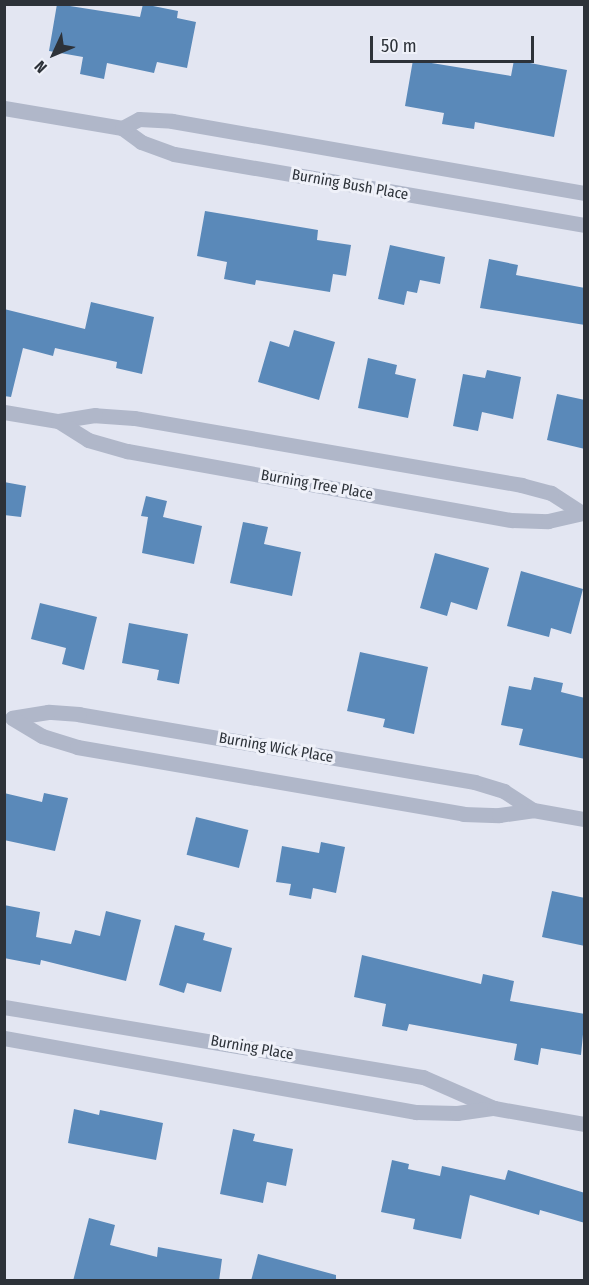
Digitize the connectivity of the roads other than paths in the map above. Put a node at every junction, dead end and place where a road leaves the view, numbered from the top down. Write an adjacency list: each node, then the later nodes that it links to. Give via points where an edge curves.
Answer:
1 (4, 108): 2 (street, Burning Bush Place)
2 (122, 128): 3 (street, Burning Bush Place, via 148,118 172,121); 4 (street, Burning Bush Place, via 141,142 174,154)
3 (585, 193)
4 (585, 225)
5 (4, 412): 6 (street, Burning Tree Place)
6 (58, 422): 7 (street, Burning Tree Place, via 95,415 134,418 510,483 551,493); 7 (street, Burning Tree Place, via 88,440 127,451 501,518 548,521)
7 (583, 513)
8 (8, 718): 9 (street, Burning Wick Place, via 42,736 88,749 463,814 499,816); 9 (street, Burning Wick Place, via 48,712 79,714 475,782 504,791)
9 (533, 810): 10 (street, Burning Wick Place)
10 (585, 819)
11 (4, 1007): 13 (street, Burning Place, via 423,1077)
12 (4, 1038): 13 (street, Burning Place, via 416,1112 457,1113)
13 (494, 1108): 14 (street, Burning Place)
14 (585, 1124)

